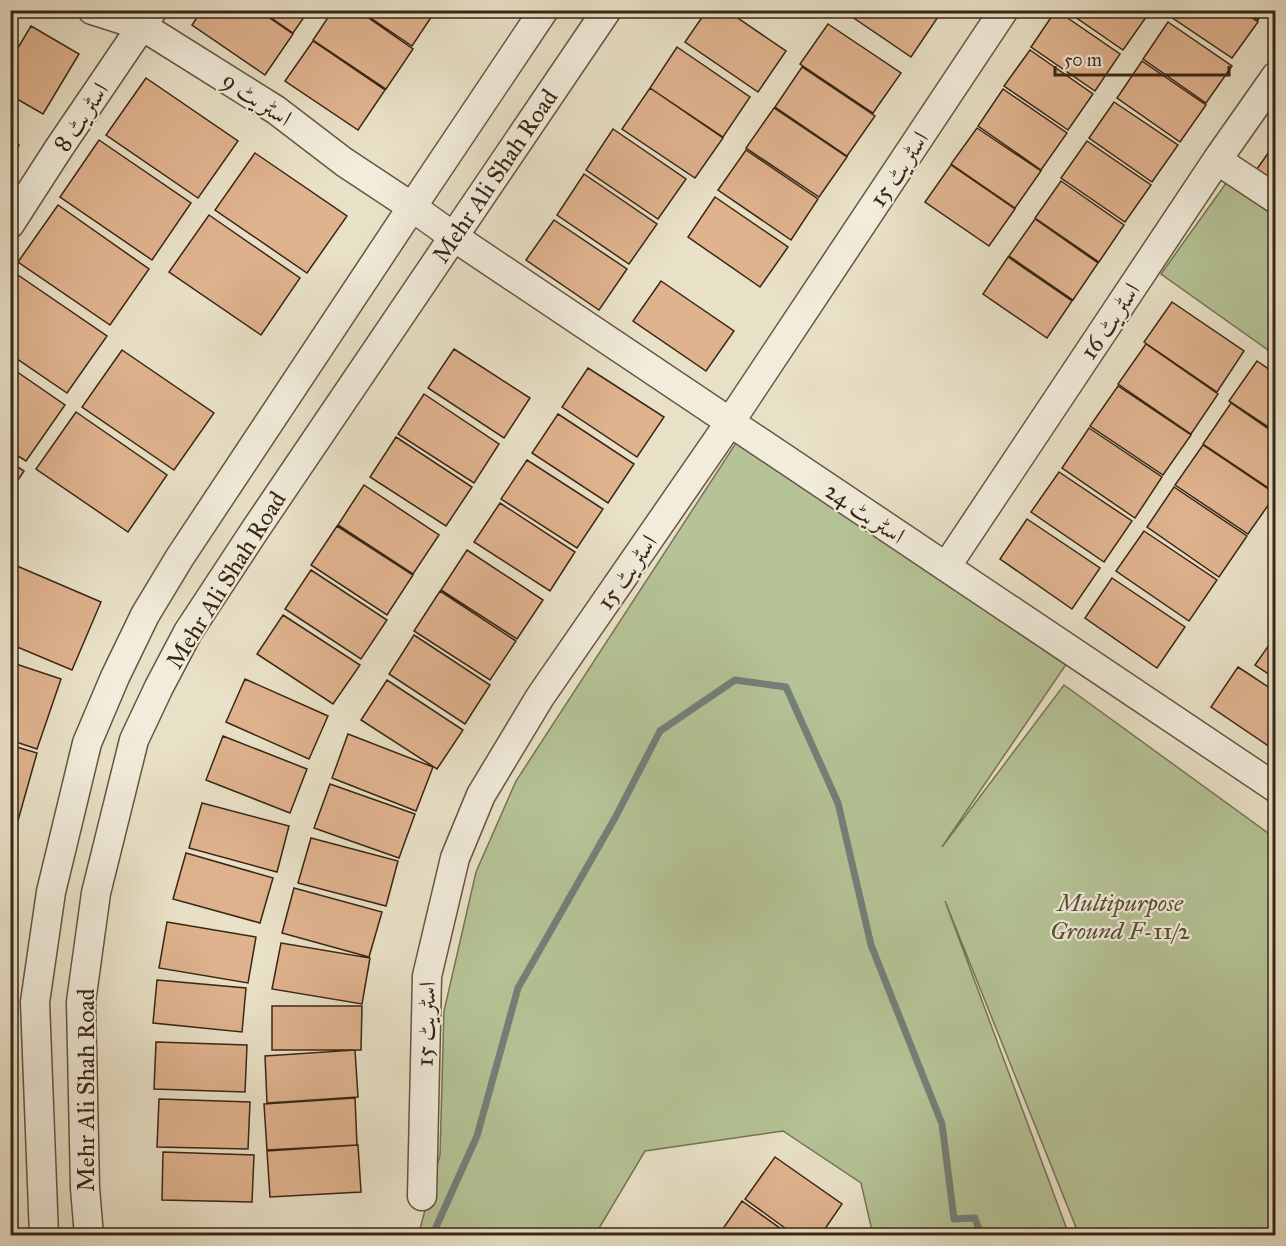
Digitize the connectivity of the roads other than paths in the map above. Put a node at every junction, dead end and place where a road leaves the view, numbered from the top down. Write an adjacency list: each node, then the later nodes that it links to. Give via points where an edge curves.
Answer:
1 (92, 10): 5 (street, اسٹریٹ 9)
2 (544, 10): 9 (street, Mehr Ali Shah Road)
3 (607, 10): 11 (street, Mehr Ali Shah Road)
4 (1005, 10): 12 (street, اسٹریٹ 15)
5 (147, 18): 9 (street, اسٹریٹ 9); 10 (street, اسٹریٹ 8)
6 (1275, 76): 7 (street, اسٹریٹ 16)
7 (1216, 160): 8 (street); 13 (street, اسٹریٹ 16)
8 (1275, 199)
9 (412, 207): 11 (street, اسٹریٹ 9); 16 (street, Mehr Ali Shah Road, via 180,557 140,625 87,743 51,892 35,1002)
10 (10, 224)
11 (454, 237): 12 (street, اسٹریٹ 24); 17 (street, Mehr Ali Shah Road, via 188,632 134,740 96,893 81,1002)
12 (730, 422): 13 (street, اسٹریٹ 24); 15 (street, اسٹریٹ 15, via 528,717 481,795 455,858 427,976)
13 (946, 567): 14 (street, اسٹریٹ 24)
14 (1275, 788)
15 (422, 1196)
16 (44, 1236)
17 (89, 1236)

